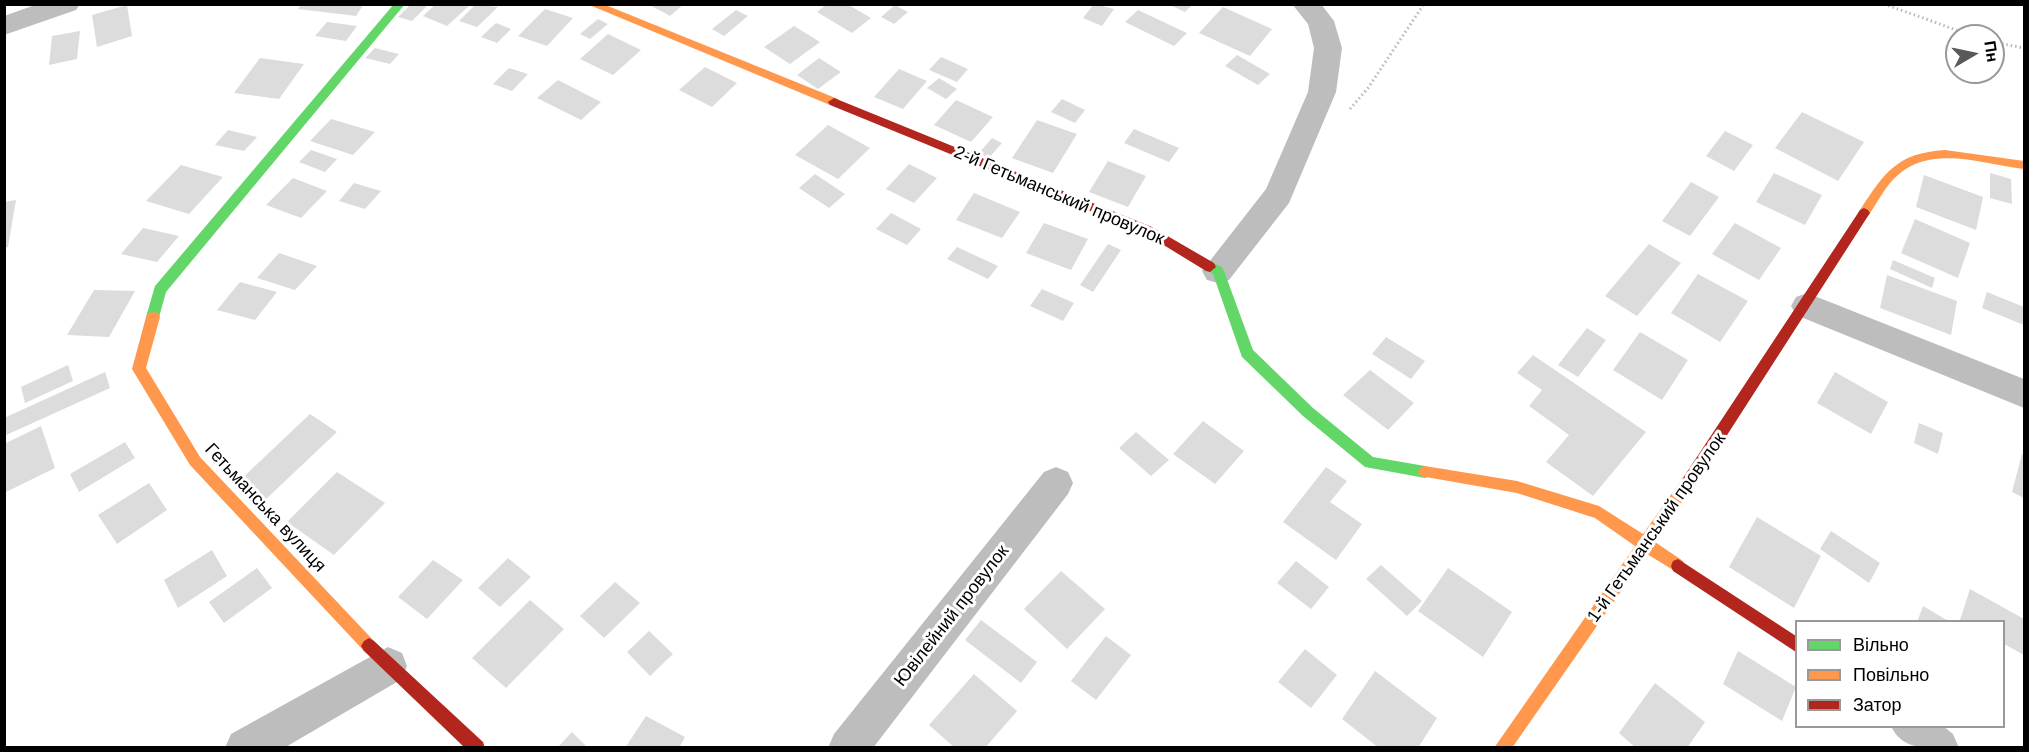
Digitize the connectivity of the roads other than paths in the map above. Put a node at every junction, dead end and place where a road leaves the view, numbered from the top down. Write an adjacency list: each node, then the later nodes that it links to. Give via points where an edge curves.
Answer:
1 (67, 4): 5 (street)
2 (400, 4): 13 (street, Гетьманська вулиця, via 160,290 140,369 195,461)
3 (592, 4): 7 (street, 2-й Гетьманський провулок, via 1148,230)
4 (1305, 4): 7 (street, via 1321,21 1328,48 1322,92 1278,195)
5 (4, 26)
6 (2025, 165): 8 (street, 1-й Гетьманський провулок, via 1957,156 1925,156 1903,164 1885,180)
7 (1218, 271): 11 (street, via 1247,353 1308,412 1370,463 1517,487 1599,513)
8 (1807, 306): 9 (street); 11 (street, 1-й Гетьманський провулок)
9 (2025, 394)
10 (1056, 483): 17 (street, Ювілейний провулок)
11 (1647, 547): 12 (street); 18 (street, 1-й Гетьманський провулок)
12 (1795, 644)
13 (388, 666): 15 (street); 16 (street, Гетьманська вулиця)
14 (1913, 728): 19 (street)
15 (244, 747)
16 (477, 747)
17 (848, 747)
18 (1502, 747)
19 (1939, 747)

